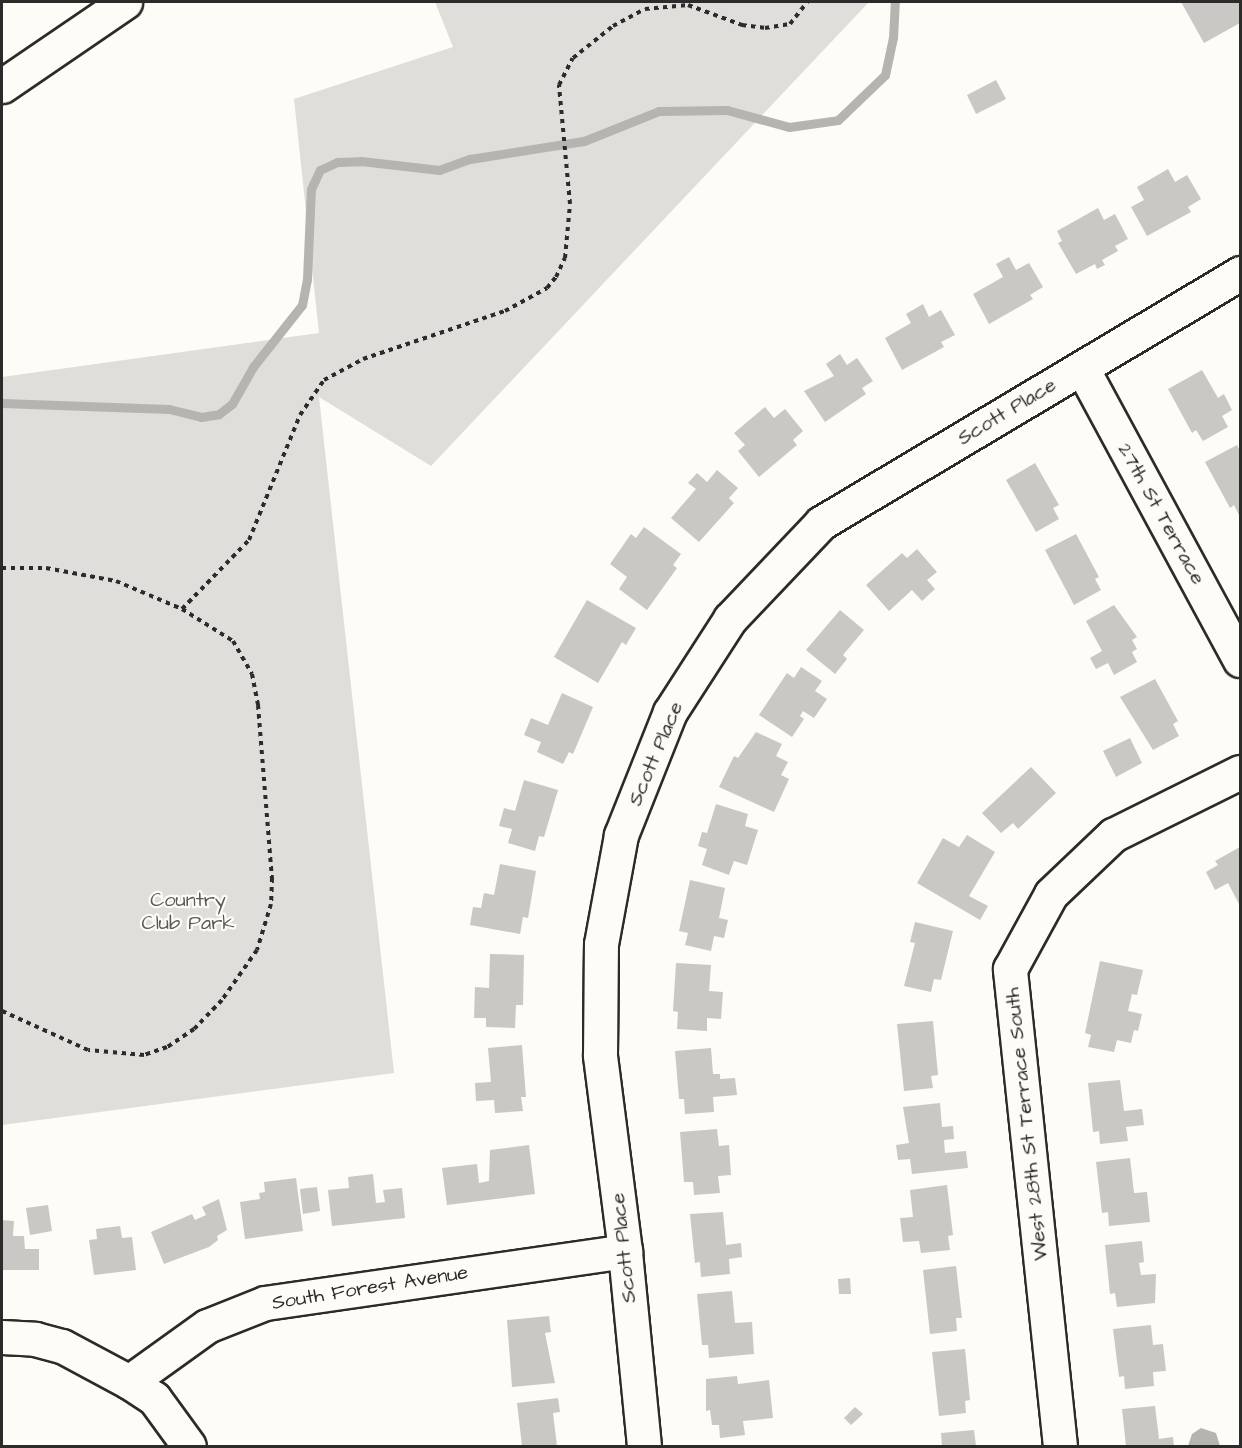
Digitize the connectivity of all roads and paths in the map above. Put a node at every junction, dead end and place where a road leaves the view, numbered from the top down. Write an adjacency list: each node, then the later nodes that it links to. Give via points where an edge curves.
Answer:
1 (126, 2): 3 (street)
2 (807, 2): 7 (path, via 790,24 765,28 742,25 688,5 645,9 613,26 573,58 559,84 568,242 565,258 547,288 505,311 363,358 324,380 300,415 249,540)
3 (2, 86)
4 (1240, 273): 5 (street, Scott Place)
5 (1082, 368): 8 (street, 27th St Terrace); 11 (street, Scott Place, via 821,524 730,619 670,712 621,835 601,944 600,1055)
6 (2, 568): 7 (path, via 82,573 116,580)
7 (182, 609): 10 (path, via 233,641 252,674 268,790 272,878 271,904 257,951 222,1000 194,1029 167,1047 144,1055 88,1050)
8 (1240, 660)
9 (1240, 772): 16 (street, West 28th St Terrace South, via 1113,835 1051,894 1011,969)
10 (2, 1011)
11 (626, 1251): 13 (street, South Forest Avenue, via 265,1303 207,1326); 15 (street, Scott Place)
12 (2, 1337): 13 (street, via 62,1346)
13 (129, 1382): 14 (street, via 154,1398)
14 (189, 1446)
15 (644, 1446)
16 (1060, 1446)

